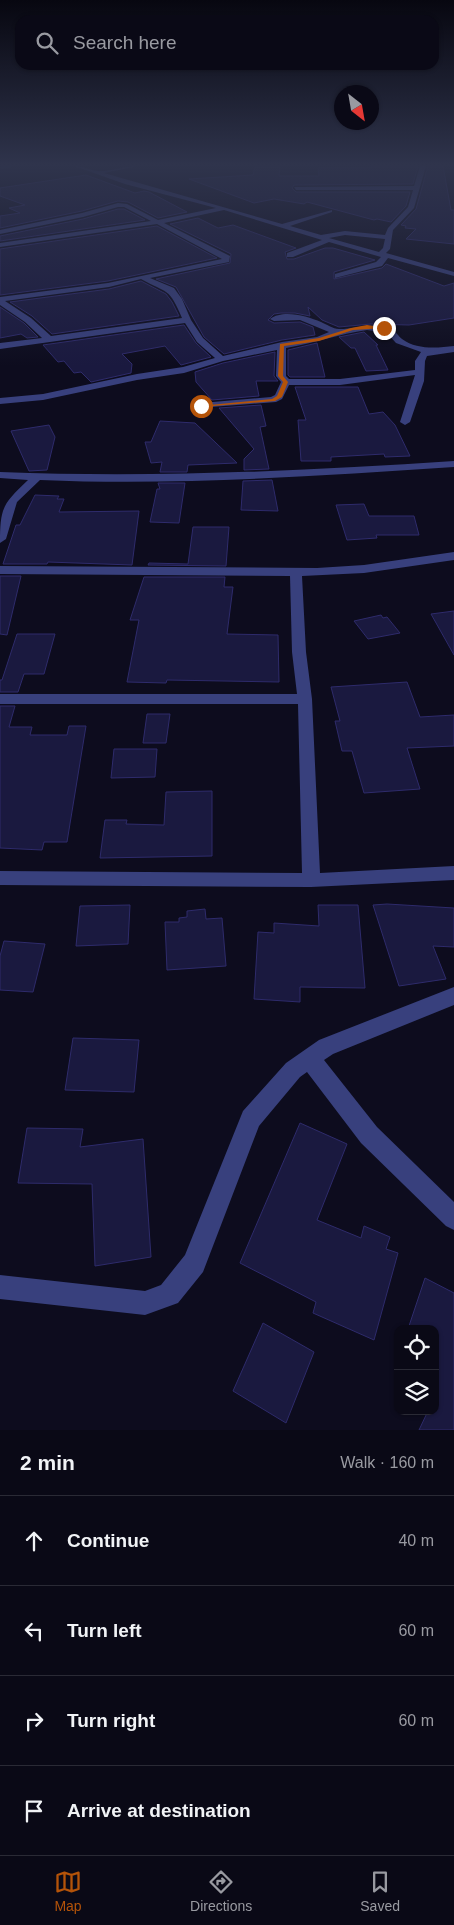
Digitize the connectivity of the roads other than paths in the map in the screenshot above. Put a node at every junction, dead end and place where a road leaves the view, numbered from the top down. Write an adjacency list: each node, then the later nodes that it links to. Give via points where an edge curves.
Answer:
1 (80, 233): 10 (street)
2 (178, 233): 15 (street, via 226,260)
3 (305, 233): 6 (street)
4 (390, 233): 7 (street)
5 (379, 236): 6 (street, via 345,233); 7 (street); 12 (street)
6 (320, 237): 9 (street)
7 (389, 237): 13 (street, via 386,250)
8 (0, 239): 10 (street)
9 (329, 240): 12 (street); 14 (street)
10 (14, 242): 11 (street)
11 (0, 245)
12 (350, 246): 13 (street)
13 (381, 254): 16 (street); 17 (street, via 386,256 379,264)
14 (290, 255)
15 (151, 274): 18 (street, via 109,285); 20 (street, via 144,278 171,290)
16 (454, 274)
17 (338, 276)
18 (0, 300): 22 (street)
19 (274, 319): 21 (street, via 292,315)
20 (187, 320): 22 (street); 27 (street, via 200,340)
21 (336, 332): 23 (street, via 319,339); 26 (street, via 376,327 390,331 405,344)
22 (48, 339): 24 (street)
23 (282, 345): 27 (street); 29 (street, via 281,376)
24 (0, 346)
25 (454, 349): 26 (street)
26 (429, 351): 28 (street, via 423,354)
27 (221, 359): 30 (street, via 184,370 43,398)
28 (420, 372): 29 (street, via 340,382); 32 (street)
29 (286, 382): 31 (street, via 274,400)
30 (0, 401)
31 (201, 406)
32 (405, 422)
33 (454, 464): 35 (street, via 288,475)
34 (0, 474): 35 (street)
35 (37, 477): 36 (street, via 12,501)
36 (0, 539)
37 (454, 556): 39 (street, via 364,569)
38 (0, 570): 39 (street)
39 (296, 572): 41 (street, via 299,652)
40 (0, 699): 41 (street)
41 (305, 699): 44 (street)
42 (454, 874): 44 (street)
43 (0, 878): 44 (street)
44 (311, 880)
45 (454, 996): 46 (street, via 326,1047)
46 (309, 1058): 47 (street, via 369,1135); 48 (street, via 293,1070 251,1119 194,1263 170,1294 145,1303)
47 (454, 1218)
48 (0, 1287)

